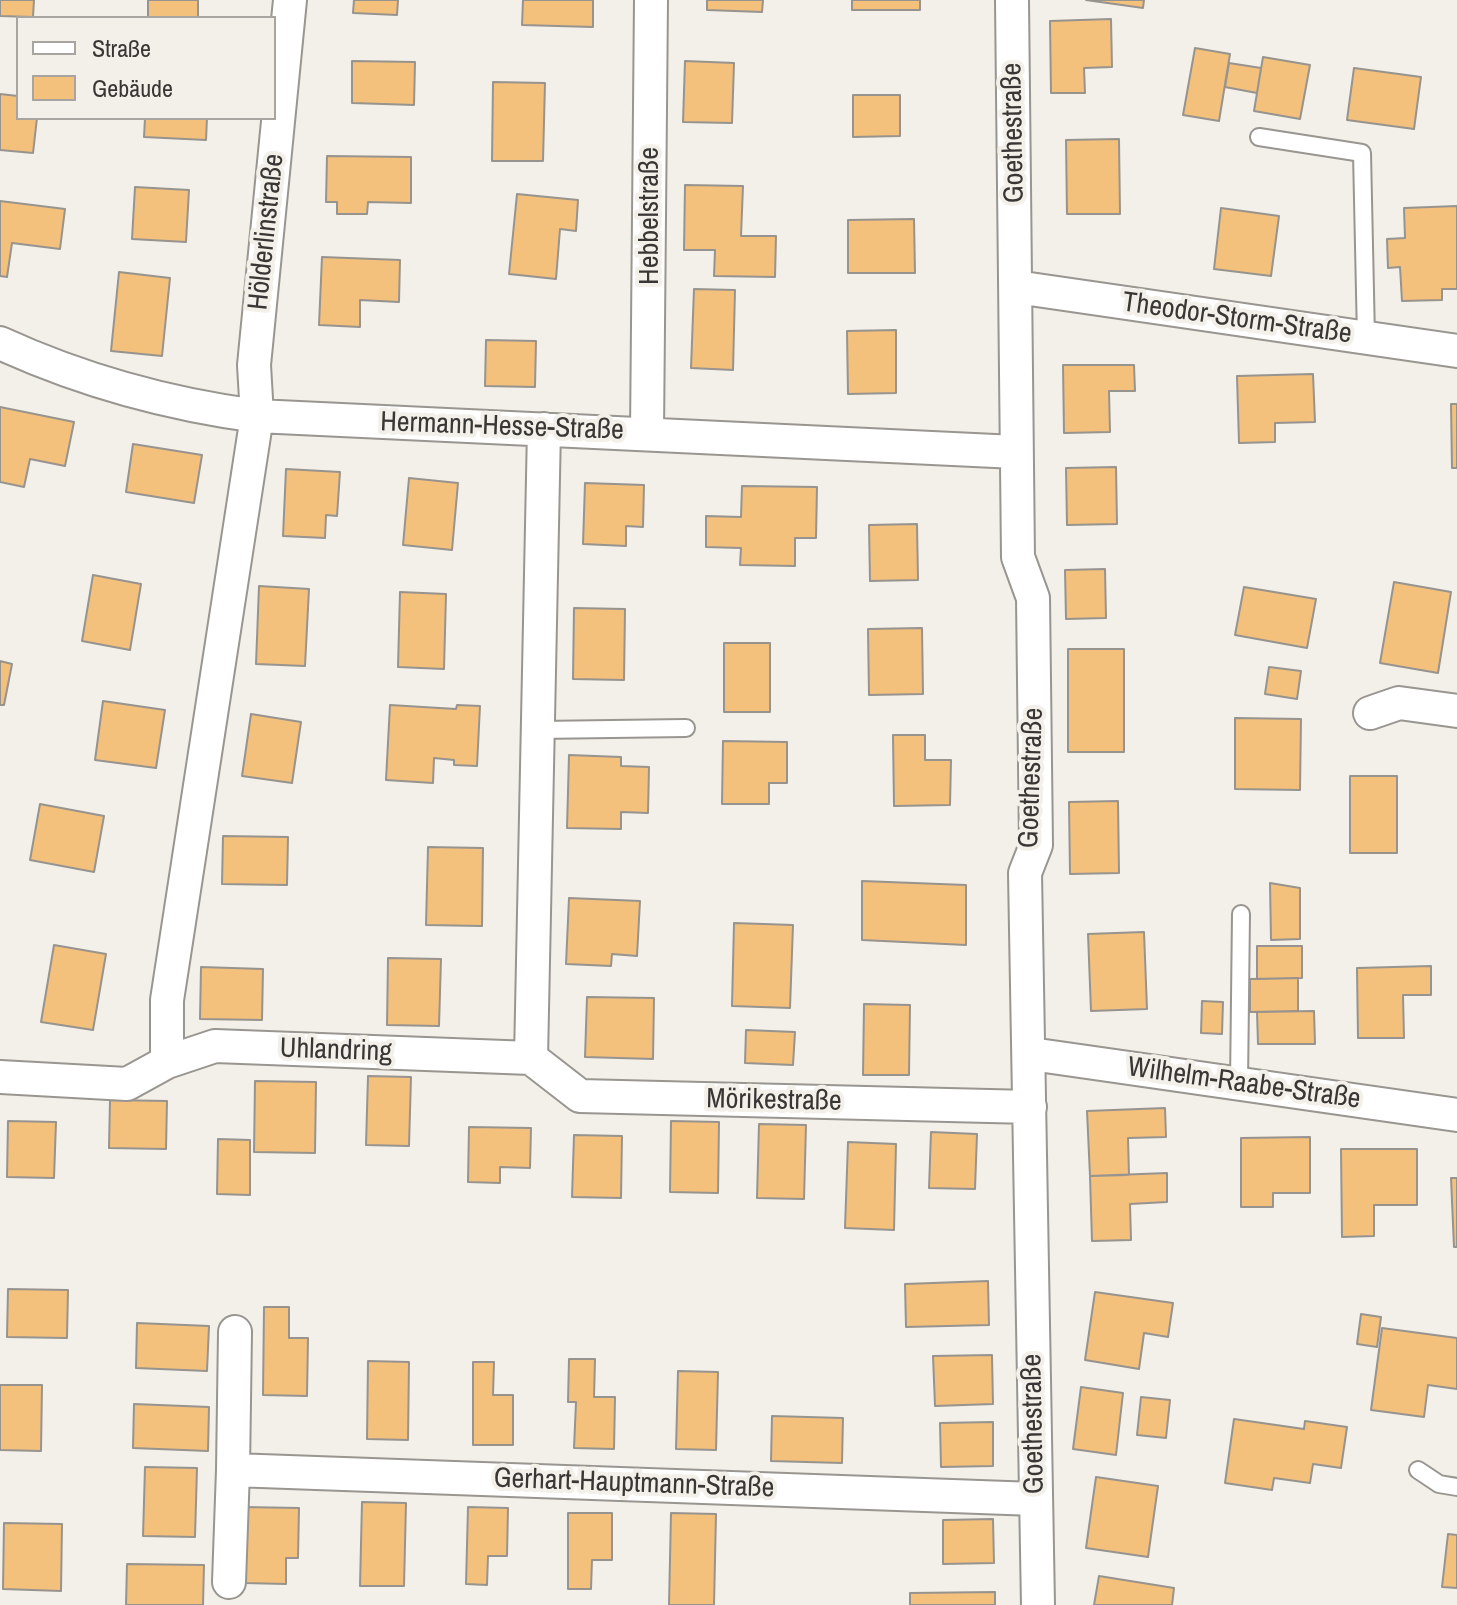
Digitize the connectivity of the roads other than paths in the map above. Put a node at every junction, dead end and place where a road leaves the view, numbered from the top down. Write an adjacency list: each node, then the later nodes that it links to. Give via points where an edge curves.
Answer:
1 (290, 0): 9 (street, Hölderlinstraße, via 254,365)
2 (651, 0): 11 (street, Hebbelstraße)
3 (1012, 0): 5 (street, Goethestraße)
4 (1259, 137): 6 (lane, via 1362,153)
5 (1016, 287): 6 (street, Theodor-Storm-Straße); 12 (street, Goethestraße)
6 (1366, 338): 8 (street, Theodor-Storm-Straße)
7 (0, 343): 9 (street, Hermann-Hesse-Straße, via 123,390)
8 (1457, 351)
9 (257, 416): 10 (street, Hermann-Hesse-Straße); 20 (street, via 167,1000)
10 (544, 429): 11 (street, Hermann-Hesse-Straße); 16 (street)
11 (647, 433): 12 (street, Hermann-Hesse-Straße)
12 (1016, 452): 18 (street, Goethestraße, via 1018,557 1033,598 1036,845 1025,873)
13 (1457, 711): 14 (street, via 1399,703)
14 (1370, 713)
15 (686, 728): 16 (lane)
16 (538, 730): 19 (street)
17 (1241, 914): 22 (lane)
18 (1031, 1054): 22 (street, Wilhelm-Raabe-Straße); 23 (street, Goethestraße)
19 (531, 1058): 20 (street, Uhlandring, via 215,1046); 23 (street, Mörikestraße, via 580,1096)
20 (167, 1062): 21 (street, Uhlandring, via 127,1084)
21 (0, 1077)
22 (1239, 1083): 24 (street, Wilhelm-Raabe-Straße)
23 (1030, 1107): 29 (street, Goethestraße)
24 (1457, 1115)
25 (235, 1332): 26 (street)
26 (233, 1470): 29 (street, Gerhart-Hauptmann-Straße); 30 (street)
27 (1418, 1470): 28 (lane, via 1439,1484)
28 (1457, 1487)
29 (1035, 1499): 31 (street, Goethestraße)
30 (229, 1582)
31 (1038, 1605)

